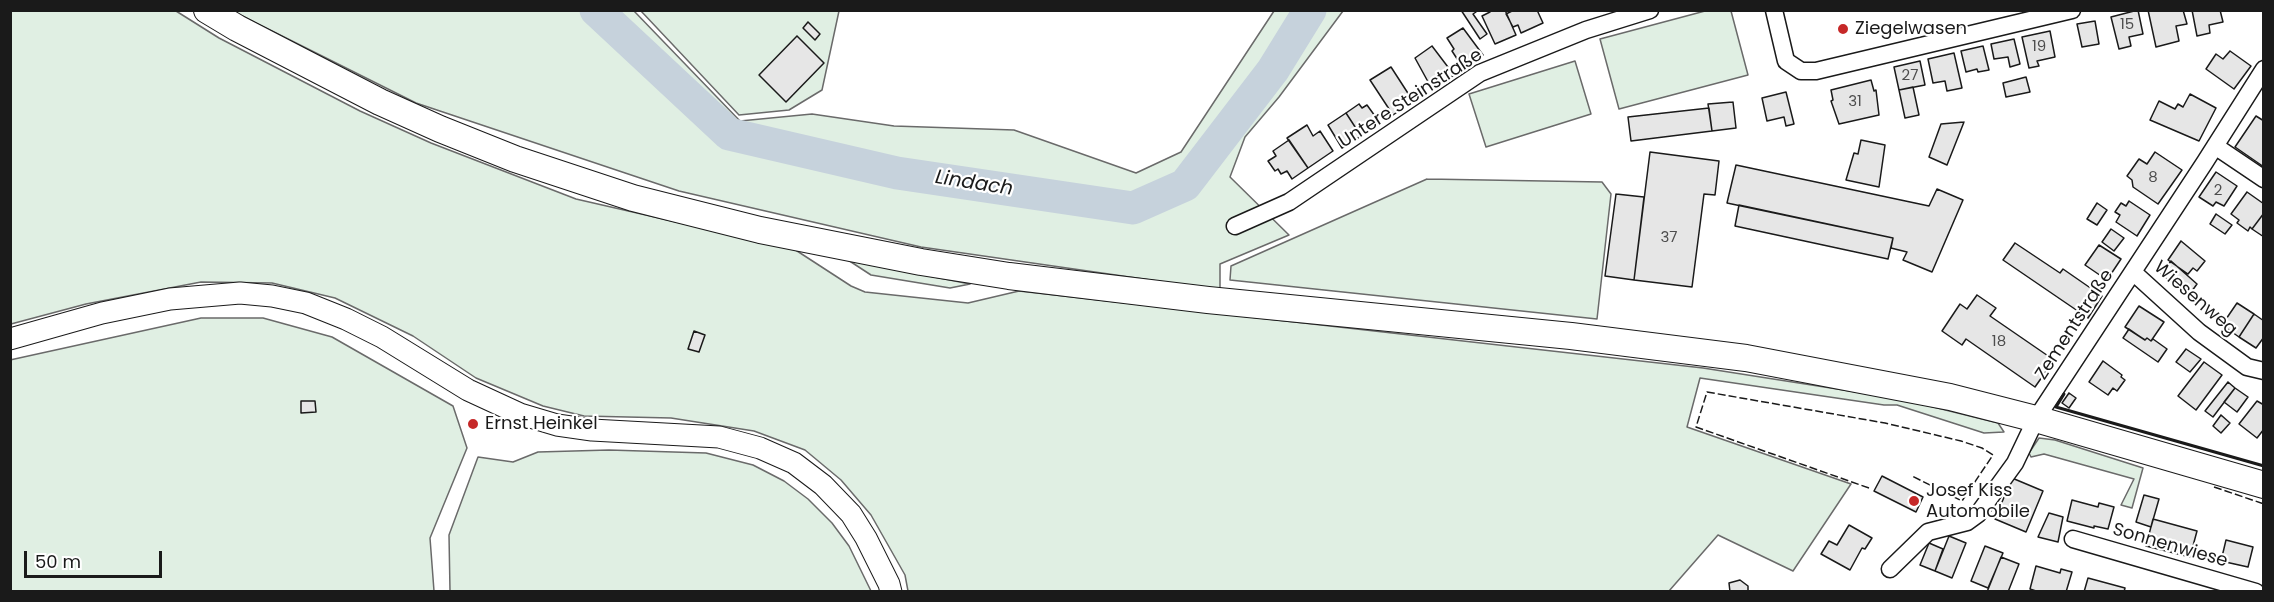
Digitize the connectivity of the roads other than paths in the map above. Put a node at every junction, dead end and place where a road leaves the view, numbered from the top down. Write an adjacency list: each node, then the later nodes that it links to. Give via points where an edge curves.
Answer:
1 (207, 10): 12 (main road, via 380,102 515,159 633,198 760,230 1009,276 1746,358 1895,385)
2 (1650, 10): 8 (street, Untere Steinstraße, via 1586,30 1480,73 1289,202)
3 (1774, 10): 4 (street, via 1786,61 1801,71 1816,71)
4 (2072, 10)
5 (2264, 69): 6 (street, Zementstraße)
6 (2215, 146): 7 (street); 9 (street, Zementstraße)
7 (2264, 179)
8 (1235, 226)
9 (2133, 272): 11 (street, Wiesenweg, via 2199,332 2247,367); 12 (street, Zementstraße)
10 (10, 339): 16 (street, via 102,313 170,300 240,293 306,303 346,319 468,390 520,414 592,430 719,437 760,448 794,464 823,485 851,514)
11 (2264, 371)
12 (2036, 419): 13 (main road); 15 (street, Zementstraße, via 2015,463 1978,514 1966,522 1928,532)
13 (2264, 485)
14 (2073, 539): 17 (street, Sonnenwiese)
15 (1890, 569)
16 (891, 591)
17 (2256, 591)

